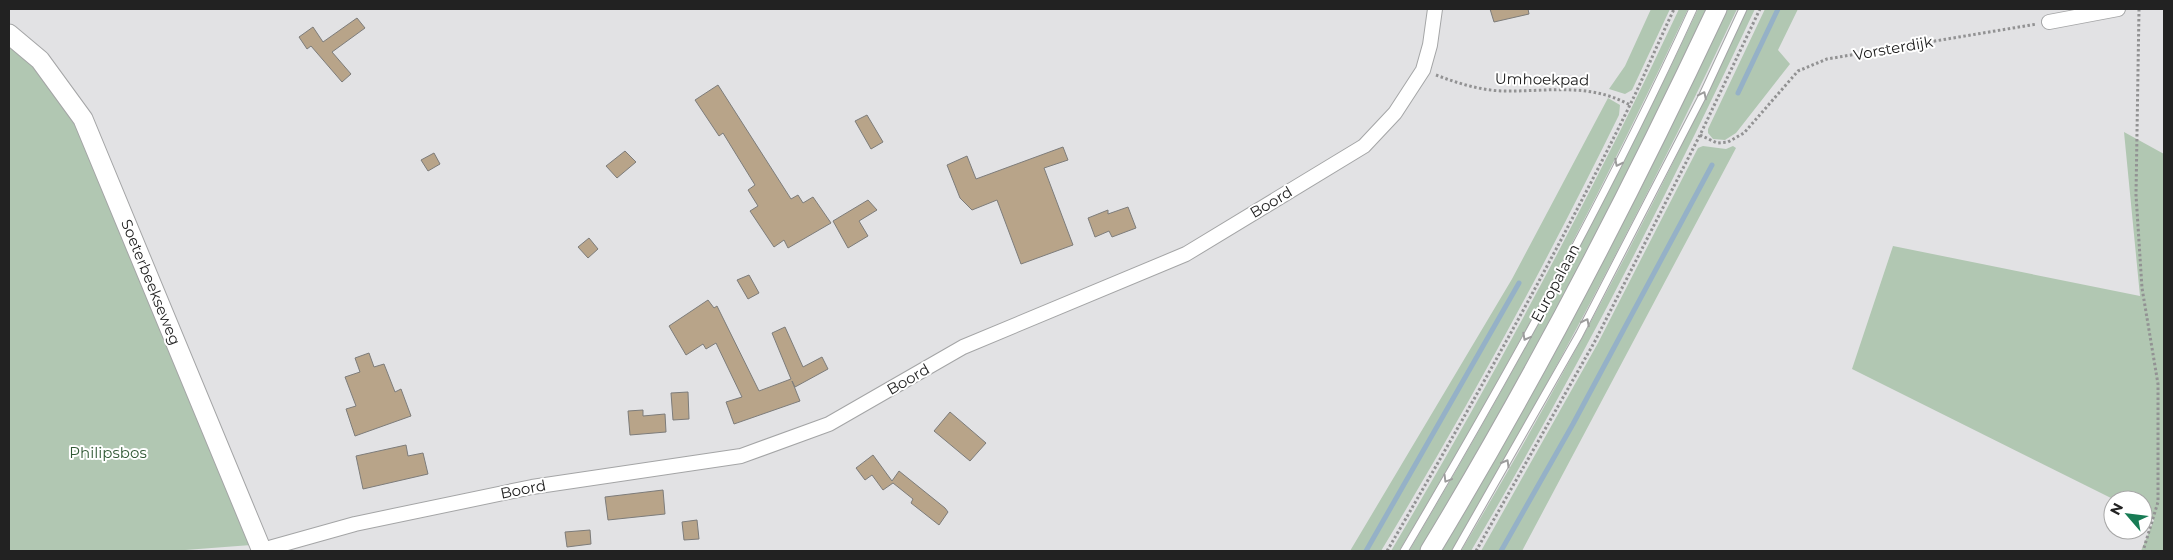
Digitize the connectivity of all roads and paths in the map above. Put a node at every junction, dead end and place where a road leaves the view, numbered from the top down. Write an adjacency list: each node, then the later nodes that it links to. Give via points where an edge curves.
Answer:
1 (1435, 9): 11 (street, Boord)
2 (1674, 9): 12 (path, Europalaan)
3 (1693, 9): 16 (lane, Europalaan, one-way to 16, via 1538,316)
4 (1717, 9): 17 (main road, Europalaan, via 1594,260 1493,445)
5 (1743, 9): 18 (lane, one-way to 5, via 1579,335)
6 (1760, 9): 13 (path)
7 (2118, 9): 9 (street)
8 (2139, 9): 20 (path, via 2136,195 2142,288 2158,384 2158,502)
9 (2049, 22): 13 (path, Vorsterdijk, via 1827,59 1798,71 1744,133 1728,142 1717,143)
10 (9, 34): 14 (main road, Soeterbeekseweg, via 40,60 83,119)
11 (1423, 70): 12 (path, Umhoekpad, via 1463,85 1500,91 1591,90); 14 (street, Boord, via 1395,113 1364,146 1186,254 963,347 829,424 741,456 532,487 355,524)
12 (1630, 104): 15 (path, Europalaan, via 1520,317)
13 (1700, 135): 19 (path, via 1595,340)
14 (262, 551)
15 (1387, 551)
16 (1404, 551)
17 (1430, 551)
18 (1456, 551)
19 (1476, 551)
20 (2143, 551)

